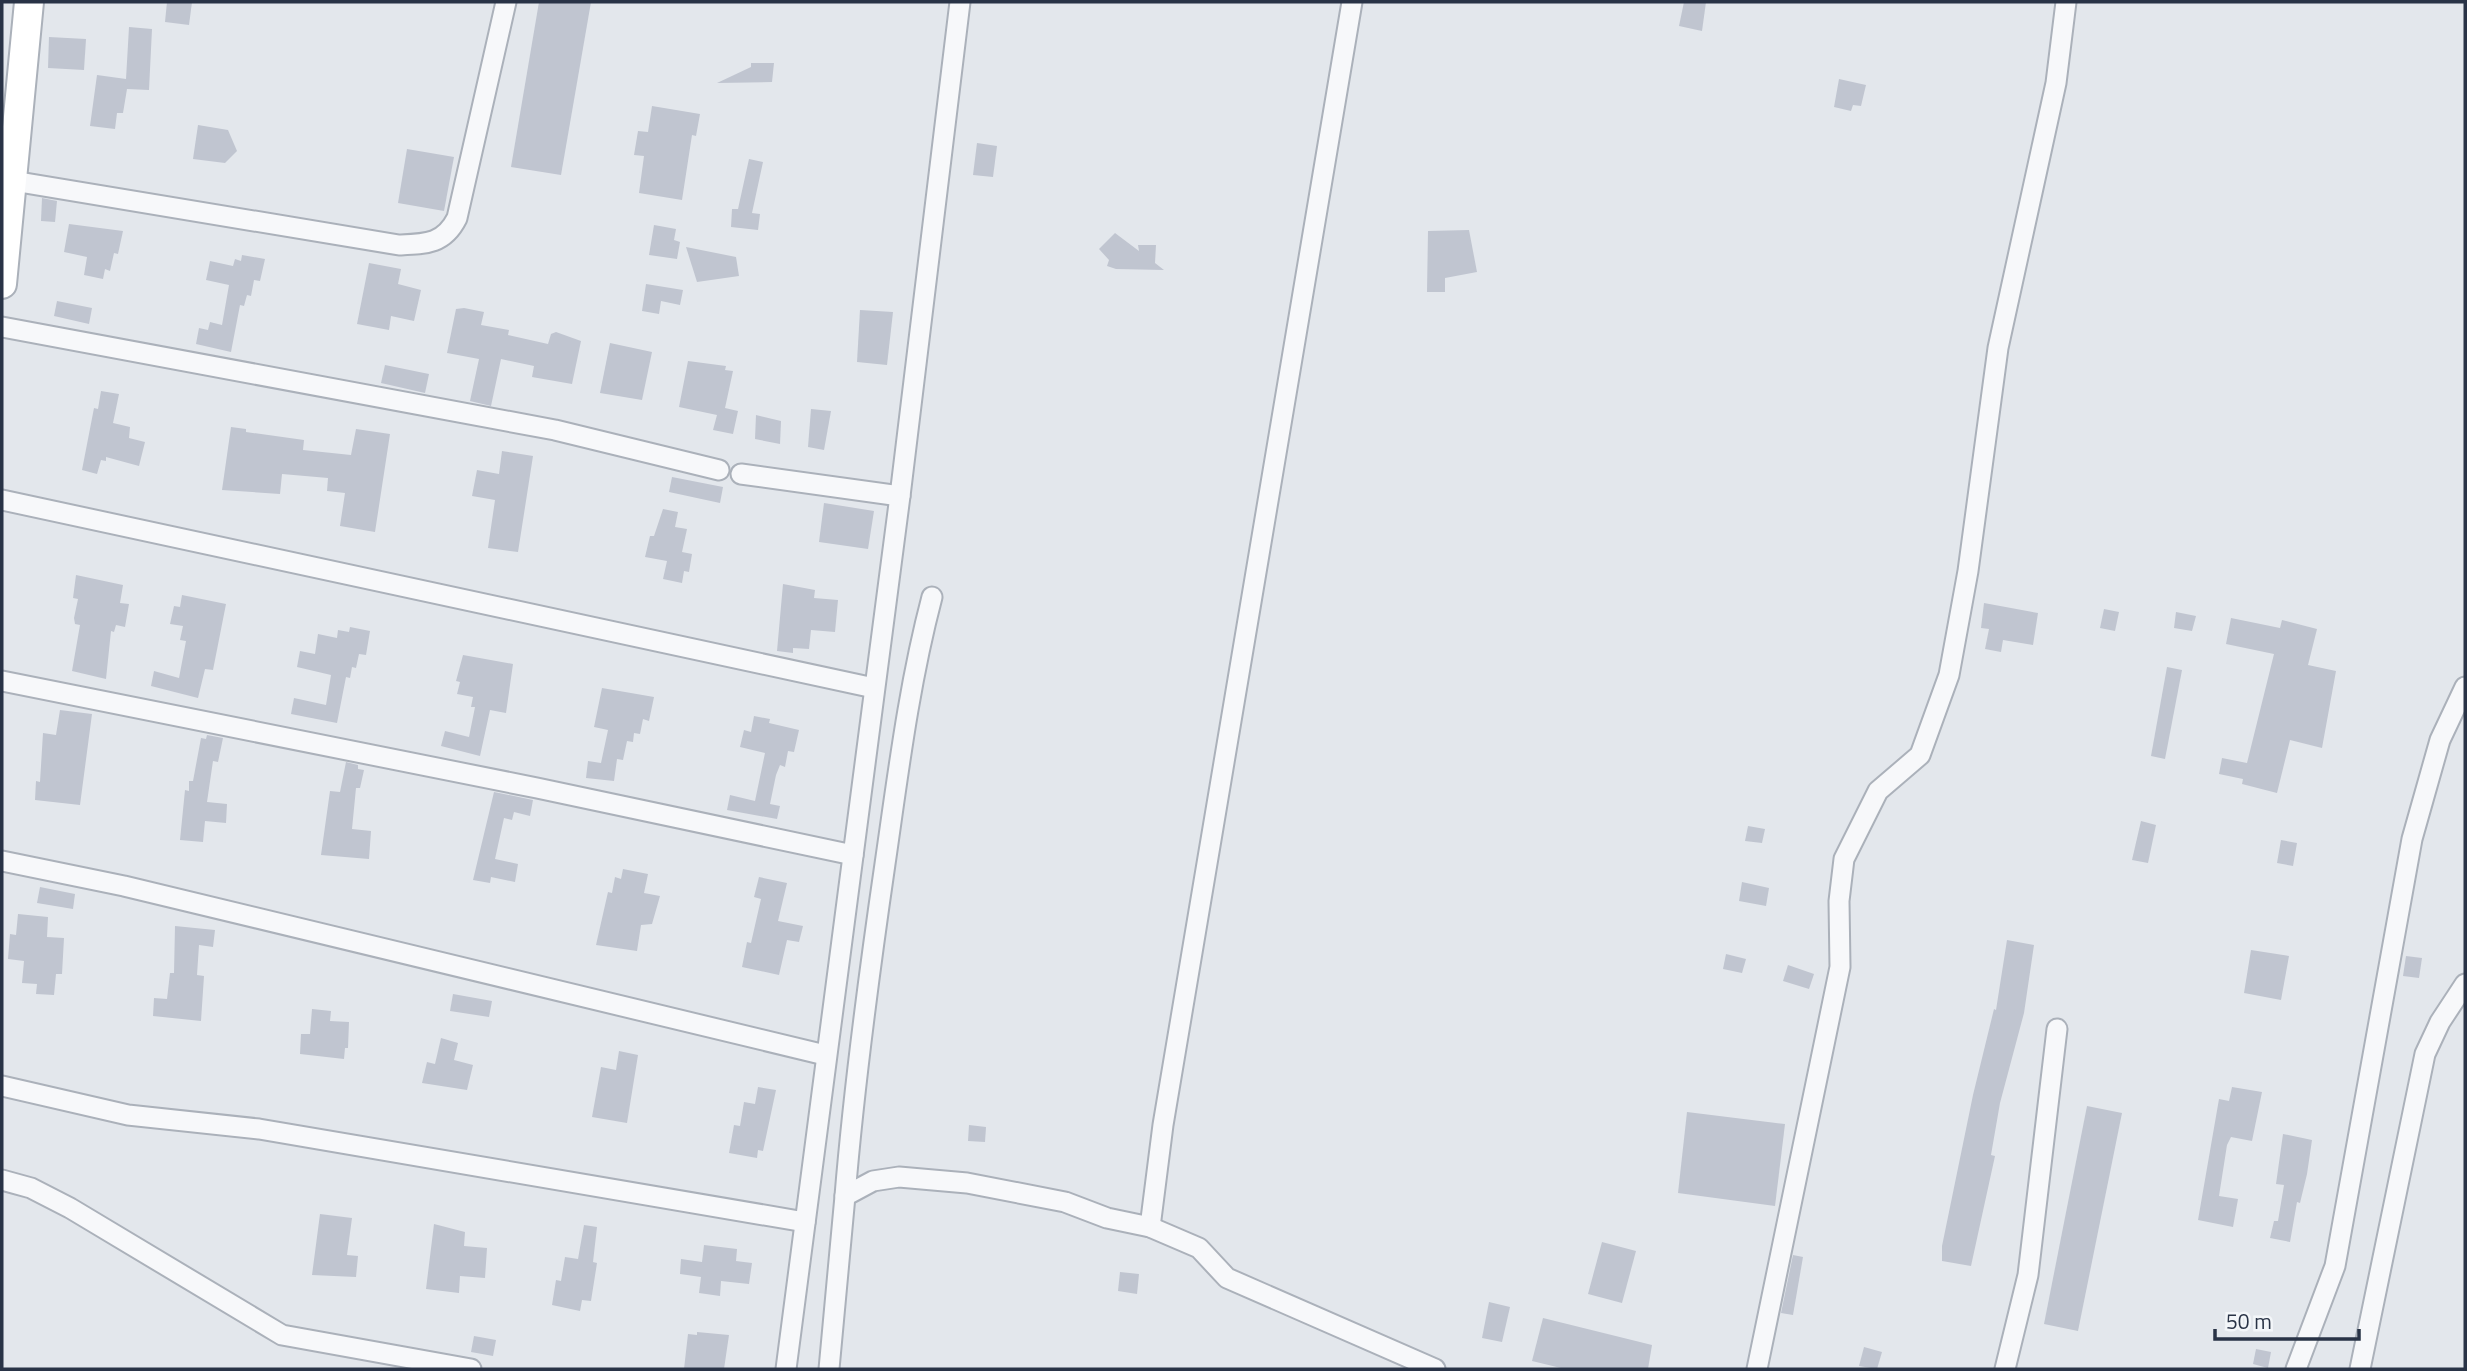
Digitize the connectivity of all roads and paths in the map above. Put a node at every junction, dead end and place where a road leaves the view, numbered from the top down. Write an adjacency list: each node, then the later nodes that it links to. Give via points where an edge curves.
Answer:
1 (29, 2): 6 (street)
2 (506, 2): 6 (street, via 457,218 451,231 436,242 399,245)
3 (960, 2): 12 (street)
4 (1352, 2): 27 (street, via 1163,1125)
5 (2066, 2): 32 (street, via 2056,82 1998,348 1949,675 1920,755 1878,791 1844,859 1840,967)
6 (13, 181): 7 (street)
7 (6, 214): 8 (street)
8 (2, 284)
9 (2, 327): 10 (street, via 555,430)
10 (719, 470)
11 (741, 474): 12 (street)
12 (900, 496): 17 (street)
13 (2, 500): 17 (street)
14 (932, 597): 25 (street, via 910,690 855,1074)
15 (2, 681): 18 (street)
16 (2465, 687): 34 (street, via 2440,740 2412,839 2335,1266)
17 (874, 688): 18 (street)
18 (853, 855): 22 (street)
19 (2, 862): 22 (street, via 138,889)
20 (2465, 984): 35 (street, via 2425,1054)
21 (2057, 1029): 33 (street, via 2028,1275)
22 (825, 1055): 26 (street)
23 (2, 1086): 26 (street, via 128,1115 259,1129)
24 (2, 1180): 28 (street, via 71,1208 282,1335)
25 (845, 1196): 27 (street, via 873,1181 899,1177 967,1183 1065,1202); 30 (street)
26 (805, 1223): 29 (street)
27 (1150, 1227): 31 (street, via 1199,1248 1227,1278)
28 (471, 1369)
29 (786, 1369)
30 (829, 1369)
31 (1435, 1369)
32 (1756, 1369)
33 (2005, 1369)
34 (2296, 1369)
35 (2360, 1369)

